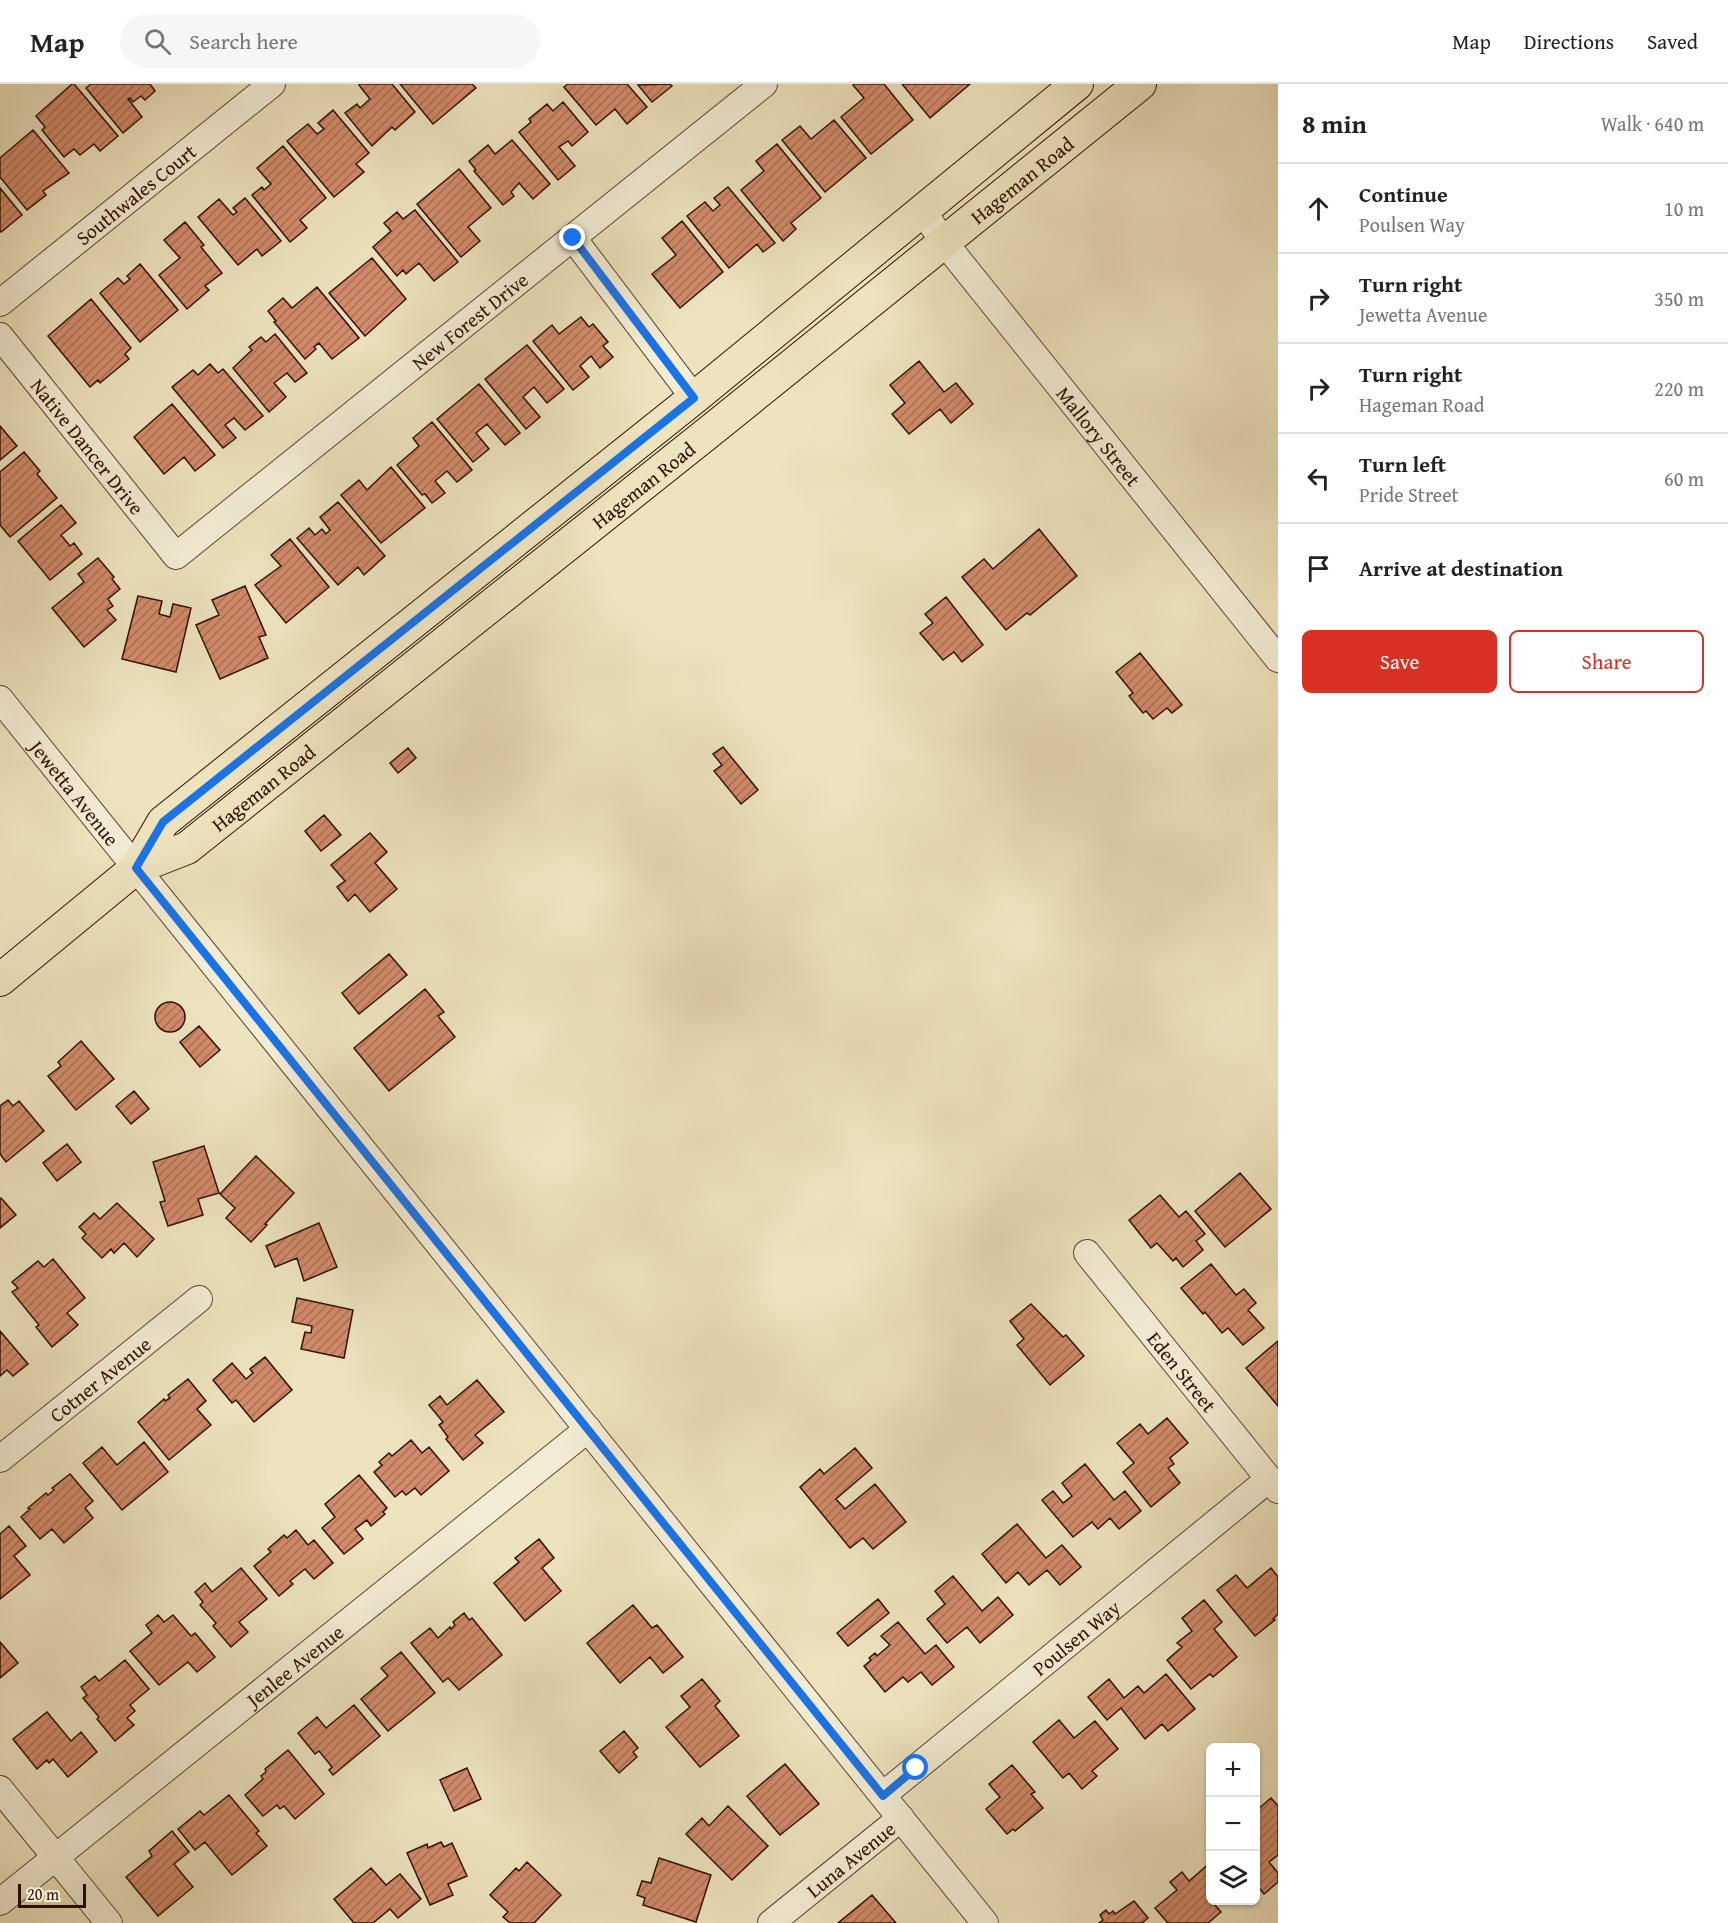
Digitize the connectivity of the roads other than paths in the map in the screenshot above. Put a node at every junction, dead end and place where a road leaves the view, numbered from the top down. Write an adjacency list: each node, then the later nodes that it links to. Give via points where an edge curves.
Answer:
1 (272, 84): 8 (street, Southwales Court)
2 (764, 84): 6 (street, New Forest Drive)
3 (1077, 84): 5 (main road, Hageman Road)
4 (1132, 88): 7 (main road, Hageman Road)
5 (923, 212): 7 (street, Mallory Street); 10 (main road, Hageman Road)
6 (573, 238): 10 (street); 11 (street, New Forest Drive)
7 (944, 242): 12 (street, Mallory Street); 14 (main road, Hageman Road, via 187,848)
8 (0, 303)
9 (0, 336): 11 (street, Native Dancer Drive)
10 (694, 398): 14 (main road, Hageman Road, via 163,822)
11 (177, 556)
12 (1278, 659)
13 (0, 699): 14 (street, Jewetta Avenue)
14 (136, 868): 15 (main road, Hageman Road); 18 (street, Jewetta Avenue)
15 (0, 980)
16 (1087, 1252): 20 (street, Eden Street)
17 (199, 1299): 19 (street, Cotner Avenue)
18 (588, 1429): 22 (street, Jewetta Avenue); 24 (street, Jenlee Avenue)
19 (0, 1459)
20 (1274, 1484): 22 (street, Poulsen Way)
21 (0, 1789): 24 (street)
22 (883, 1796): 23 (street, Jewetta Avenue)
23 (901, 1818): 27 (street, Luna Avenue); 28 (street, Jewetta Avenue)
24 (55, 1857): 25 (street, Jenlee Avenue); 26 (street)
25 (0, 1902)
26 (108, 1923)
27 (771, 1923)
28 (985, 1923)

